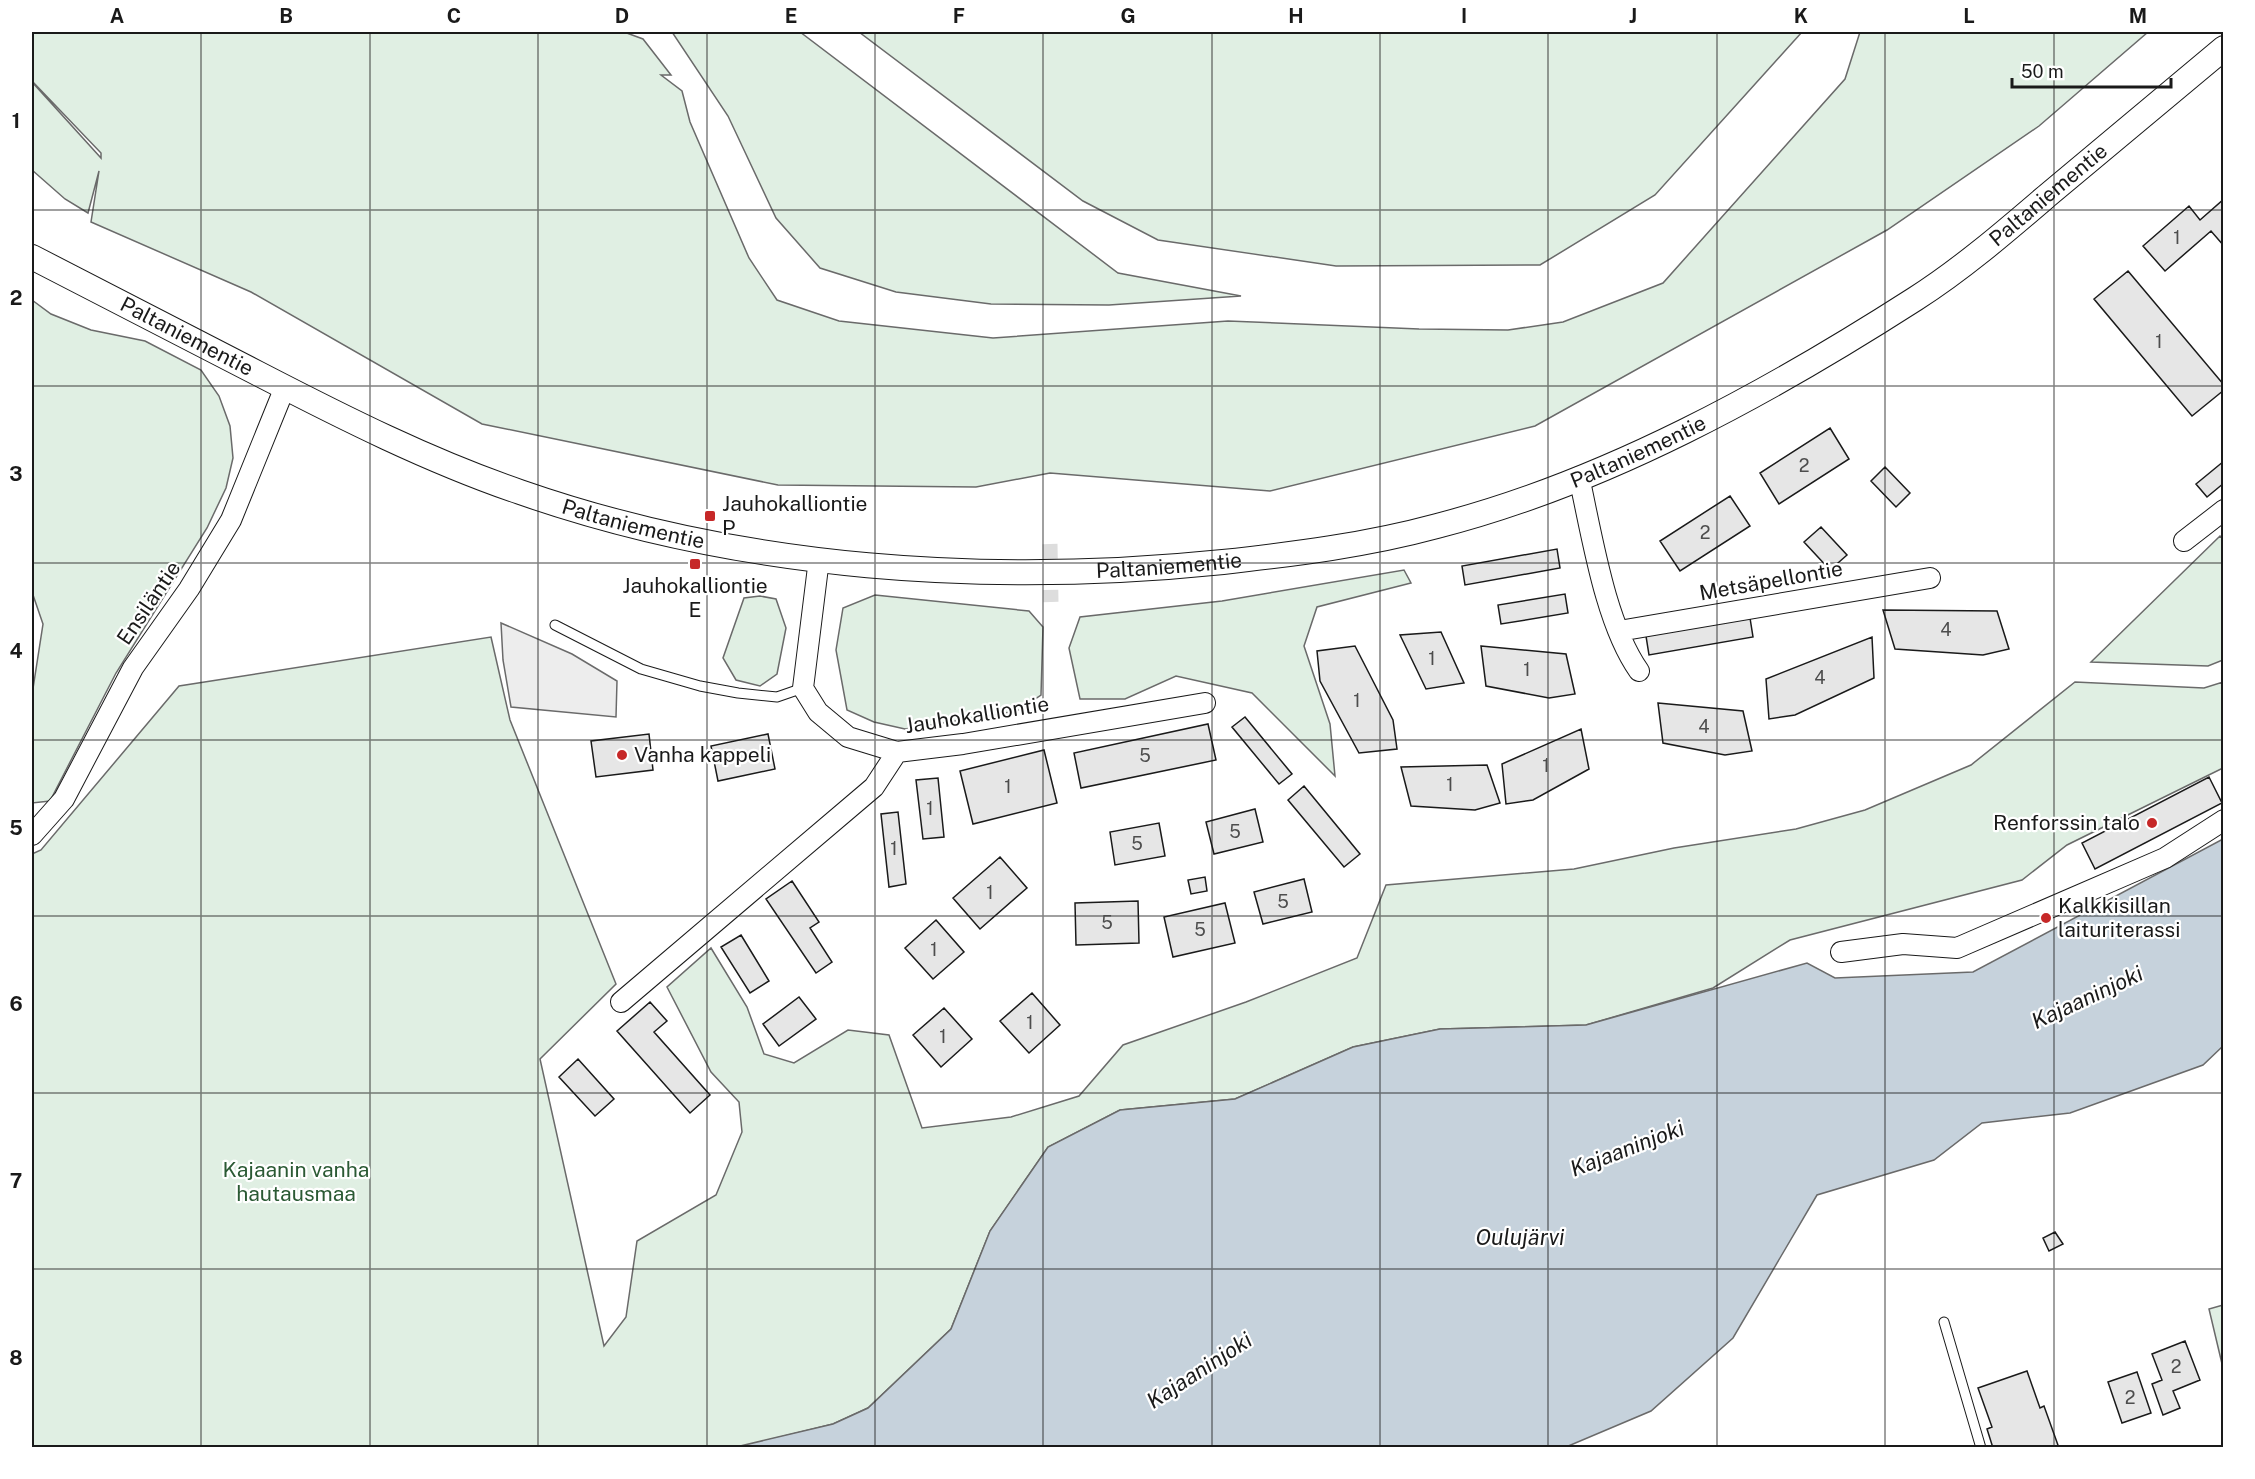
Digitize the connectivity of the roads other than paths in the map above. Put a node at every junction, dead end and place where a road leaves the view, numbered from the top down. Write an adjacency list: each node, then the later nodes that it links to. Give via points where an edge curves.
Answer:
1 (2223, 48): 4 (street, Paltaniementie, via 1921,296 1761,392)
2 (32, 257): 3 (street, Paltaniementie)
3 (285, 387): 7 (street, Paltaniementie, via 401,445 519,492 652,530); 16 (street, Ensiläntie, via 231,520 189,589 133,668 64,799)
4 (1579, 477): 7 (street, Paltaniementie, via 1441,526 1292,555 1176,567 1010,572); 10 (street)
5 (2223, 510): 6 (street)
6 (2184, 541)
7 (819, 559): 12 (street)
8 (1930, 578): 10 (street, Metsäpellontie)
9 (555, 625): 12 (lane, via 641,669 700,686 777,697)
10 (1619, 631): 11 (street)
11 (1639, 670)
12 (803, 688): 14 (street, Jauhokalliontie, via 818,712 848,737)
13 (1205, 703): 14 (street, Jauhokalliontie)
14 (897, 752): 18 (street, via 874,787)
15 (2223, 820): 17 (street, via 2165,858 1957,948 1903,945)
16 (32, 835)
17 (1841, 952)
18 (621, 1002)
19 (1944, 1322): 20 (lane)
20 (1981, 1448)

